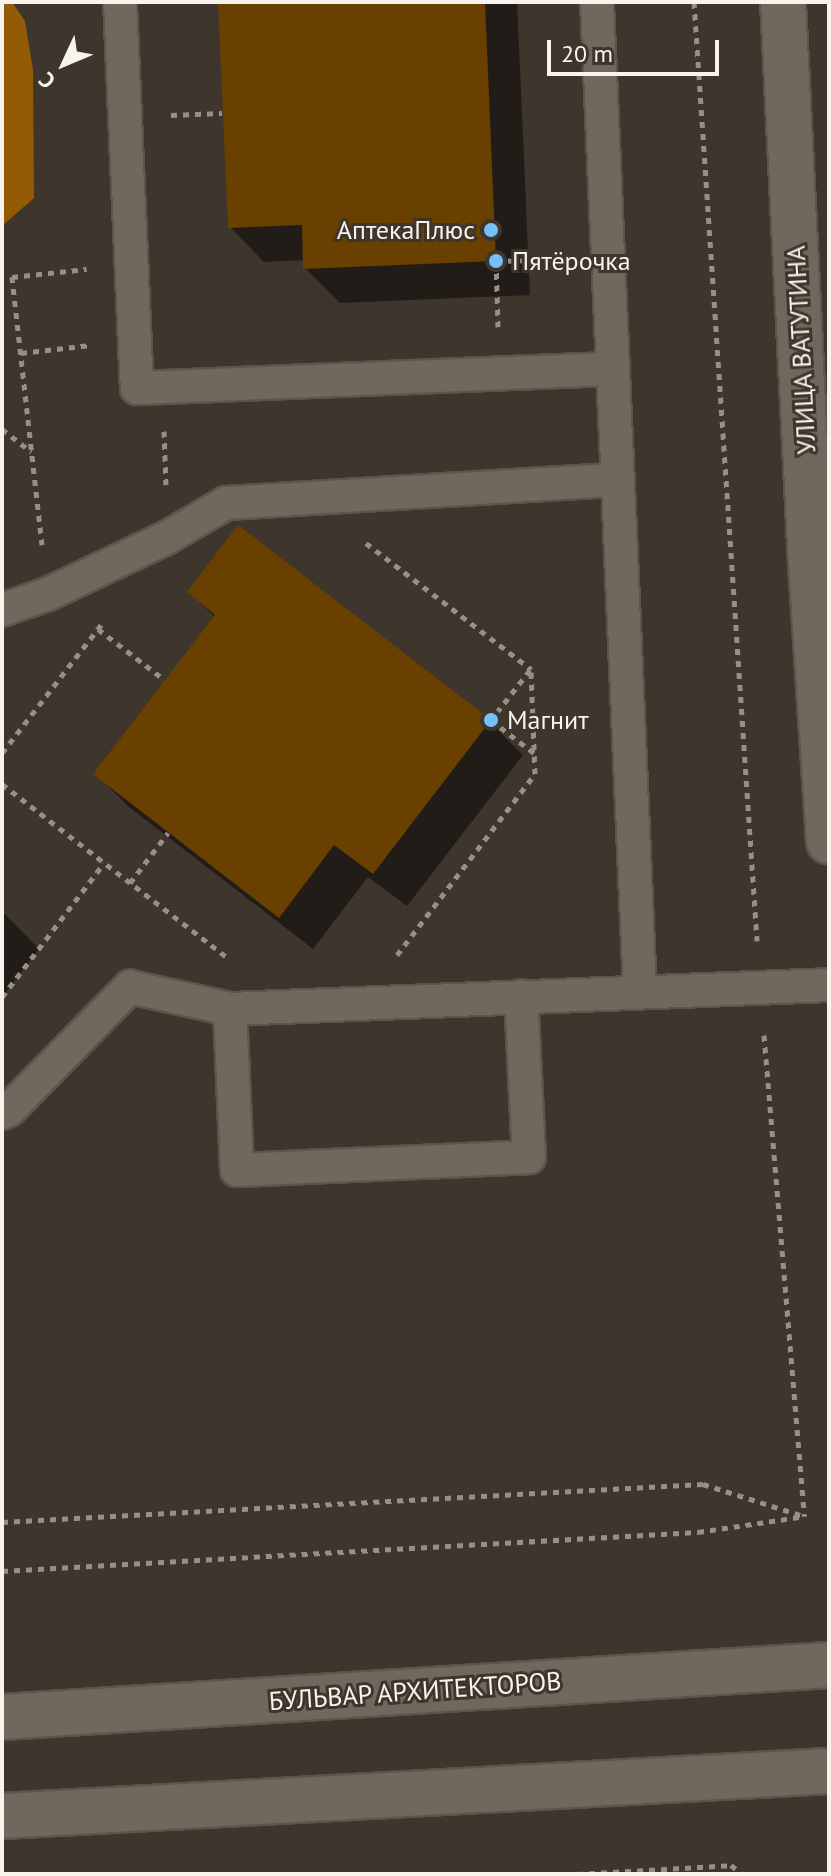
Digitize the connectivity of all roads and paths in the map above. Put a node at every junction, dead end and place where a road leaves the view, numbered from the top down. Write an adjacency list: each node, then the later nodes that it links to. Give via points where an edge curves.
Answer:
1 (120, 2): 8 (lane)
2 (597, 2): 12 (lane)
3 (694, 2): 36 (path)
4 (783, 2): 19 (main road, УЛИЦА ВАТУТИНА)
5 (222, 113): 6 (path)
6 (193, 114)
7 (562, 259): 9 (path, via 496,261)
8 (132, 264): 13 (lane, via 137,388); 15 (path, via 12,277)
9 (497, 294)
10 (512, 324): 11 (path)
11 (483, 325)
12 (613, 369): 13 (lane); 16 (lane)
13 (162, 387): 18 (path)
14 (2, 429): 15 (path)
15 (32, 452): 20 (path)
16 (617, 480): 17 (lane); 37 (lane)
17 (309, 498): 18 (lane, via 226,503); 24 (path)
18 (168, 537): 20 (lane)
19 (819, 546): 30 (main road, УЛИЦА ВАТУТИНА)
20 (48, 594): 21 (lane)
21 (2, 610)
22 (107, 617): 23 (path)
23 (98, 629): 25 (path); 26 (path)
24 (531, 669): 27 (path); 27 (path, via 491,720)
25 (165, 680)
26 (2, 753)
27 (534, 753): 33 (path, via 535,774)
28 (2, 784): 31 (path)
29 (168, 833): 32 (path)
30 (829, 841)
31 (104, 863): 32 (path); 39 (path)
32 (130, 883): 34 (path)
33 (396, 956)
34 (236, 964)
35 (829, 985): 36 (lane)
36 (760, 986): 37 (lane); 42 (path)
37 (640, 991): 38 (lane)
38 (521, 996): 40 (lane); 40 (lane, via 529,1157 283,1168 237,1170)
39 (2, 997)
40 (230, 1009): 41 (lane, via 130,987)
41 (2, 1113)
42 (804, 1516): 43 (path, via 703,1484); 44 (path, via 698,1532)
43 (2, 1522)
44 (2, 1571)
45 (829, 1665): 46 (main road, БУЛЬВАР АРХИТЕКТОРОВ)
46 (2, 1717)
47 (829, 1771): 48 (main road)
48 (2, 1816)
49 (577, 1874): 50 (path, via 731,1865)
50 (742, 1874)

